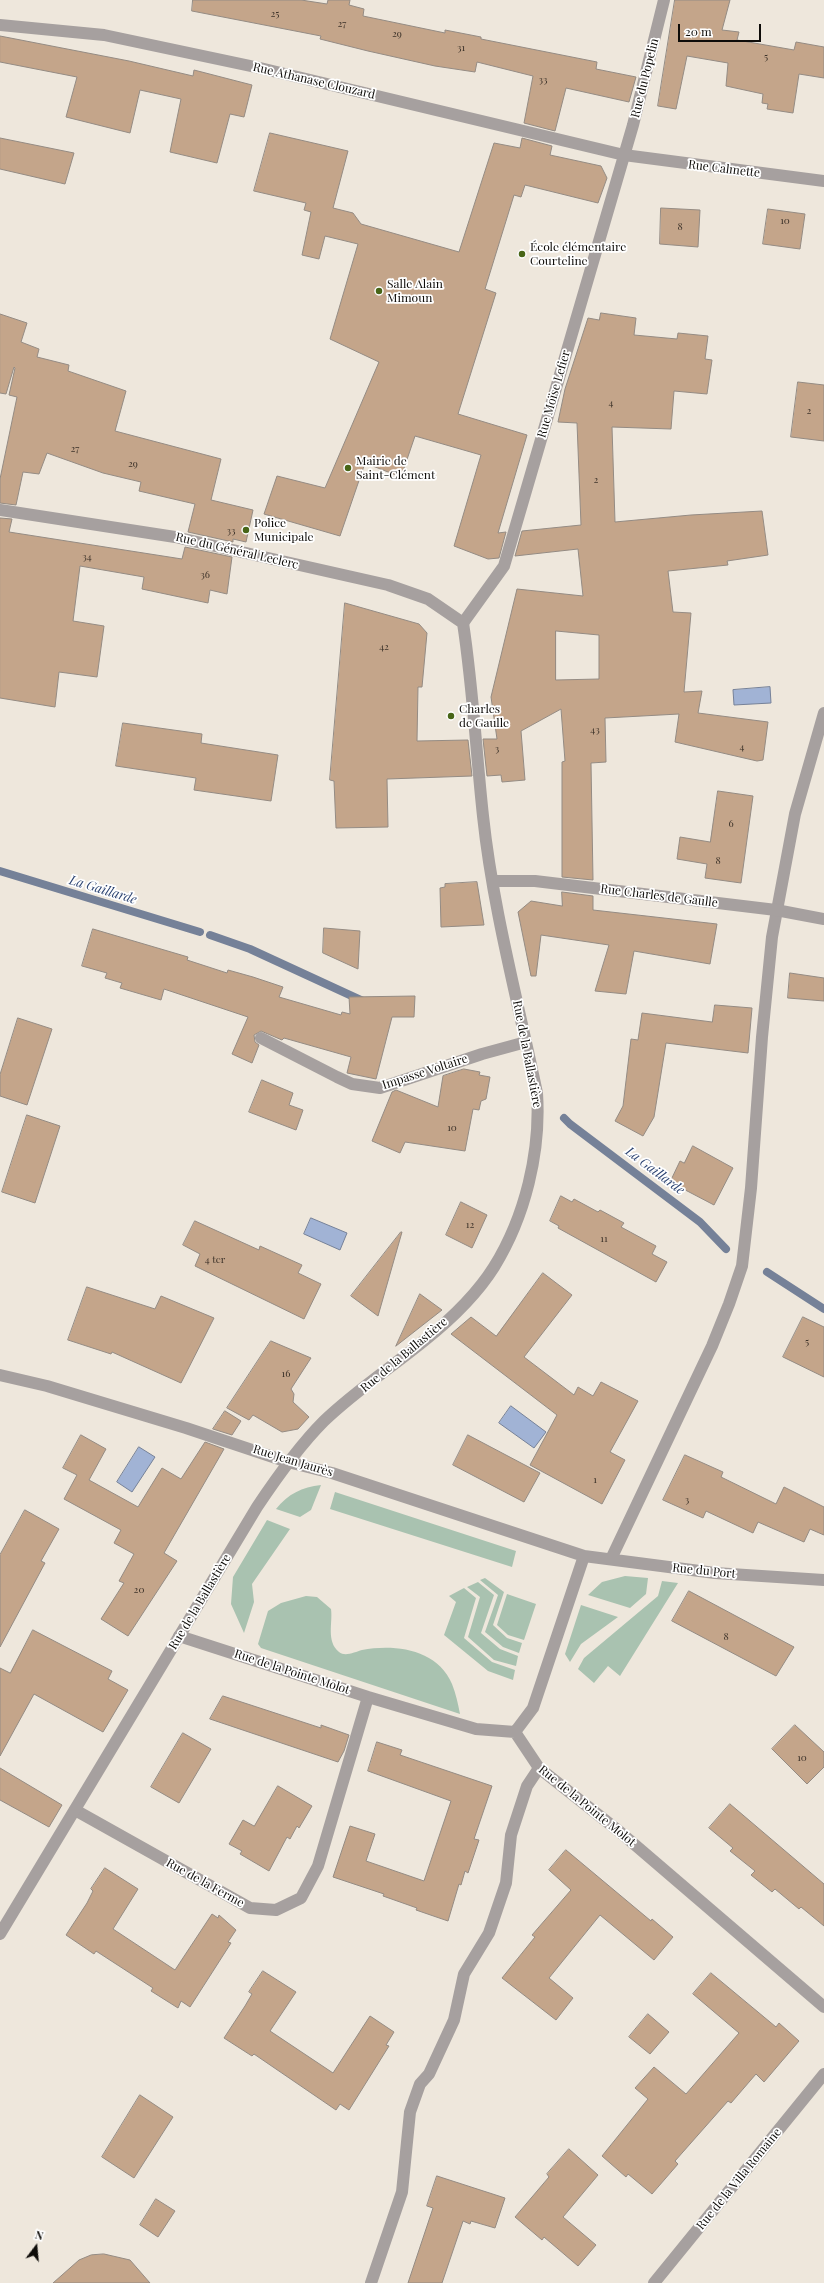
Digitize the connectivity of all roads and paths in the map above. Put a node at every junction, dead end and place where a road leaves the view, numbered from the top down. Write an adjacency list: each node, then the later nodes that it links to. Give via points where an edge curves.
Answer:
1 (664, 0): 3 (street, Rue du Popelin)
2 (0, 25): 3 (street, Rue Athanase Clouzard, via 104,35 260,68)
3 (624, 155): 4 (street, Rue Calmette); 6 (street, Rue Moïse Lefier, via 504,566)
4 (824, 182)
5 (0, 510): 6 (street, Rue du Général Leclerc, via 175,536 388,586 428,599)
6 (463, 623): 8 (street, Rue de la Ballastière, via 472,677 483,817)
7 (824, 713): 9 (street, via 795,814)
8 (493, 881): 9 (street, Rue Charles de Gaulle, via 535,881); 12 (street, Rue de la Ballastière)
9 (776, 910): 10 (street, Rue Charles de Gaulle); 16 (street, via 742,1266 712,1346)
10 (824, 919)
11 (261, 1038): 12 (street, Impasse Voltaire, via 352,1084 380,1088)
12 (526, 1042): 14 (street, Rue de la Ballastière, via 537,1093 538,1126 535,1148 523,1200 507,1243 493,1268 455,1312 426,1339 324,1421)
13 (0, 1375): 14 (street, Rue Jean Jaurès, via 47,1386)
14 (288, 1462): 15 (street, Rue Jean Jaurès, via 332,1473); 18 (street, Rue de la Ballastière, via 257,1507)
15 (584, 1556): 16 (street, Rue du Port); 20 (street, via 533,1708)
16 (611, 1559): 17 (street, Rue du Port, via 715,1573)
17 (824, 1580)
18 (179, 1636): 19 (street, Rue de la Pointe Molot); 22 (street, Rue de la Ballastière)
19 (368, 1697): 20 (street, Rue de la Pointe Molot, via 476,1729); 22 (street, Rue de la Ferme, via 318,1866 301,1898 276,1910 250,1908)
20 (515, 1732): 21 (street, Rue de la Pointe Molot)
21 (539, 1768): 24 (street, Rue de la Pointe Molot, via 620,1832); 26 (street, via 527,1786 511,1835 506,1882 490,1933 464,1974 454,2020 429,2074 420,2084 410,2112 402,2192)
22 (75, 1810): 23 (street, Rue de la Ballastière)
23 (0, 1934)
24 (824, 2007)
25 (824, 2074): 27 (street, Rue de la Villa Romaine)
26 (371, 2283)
27 (654, 2283)

